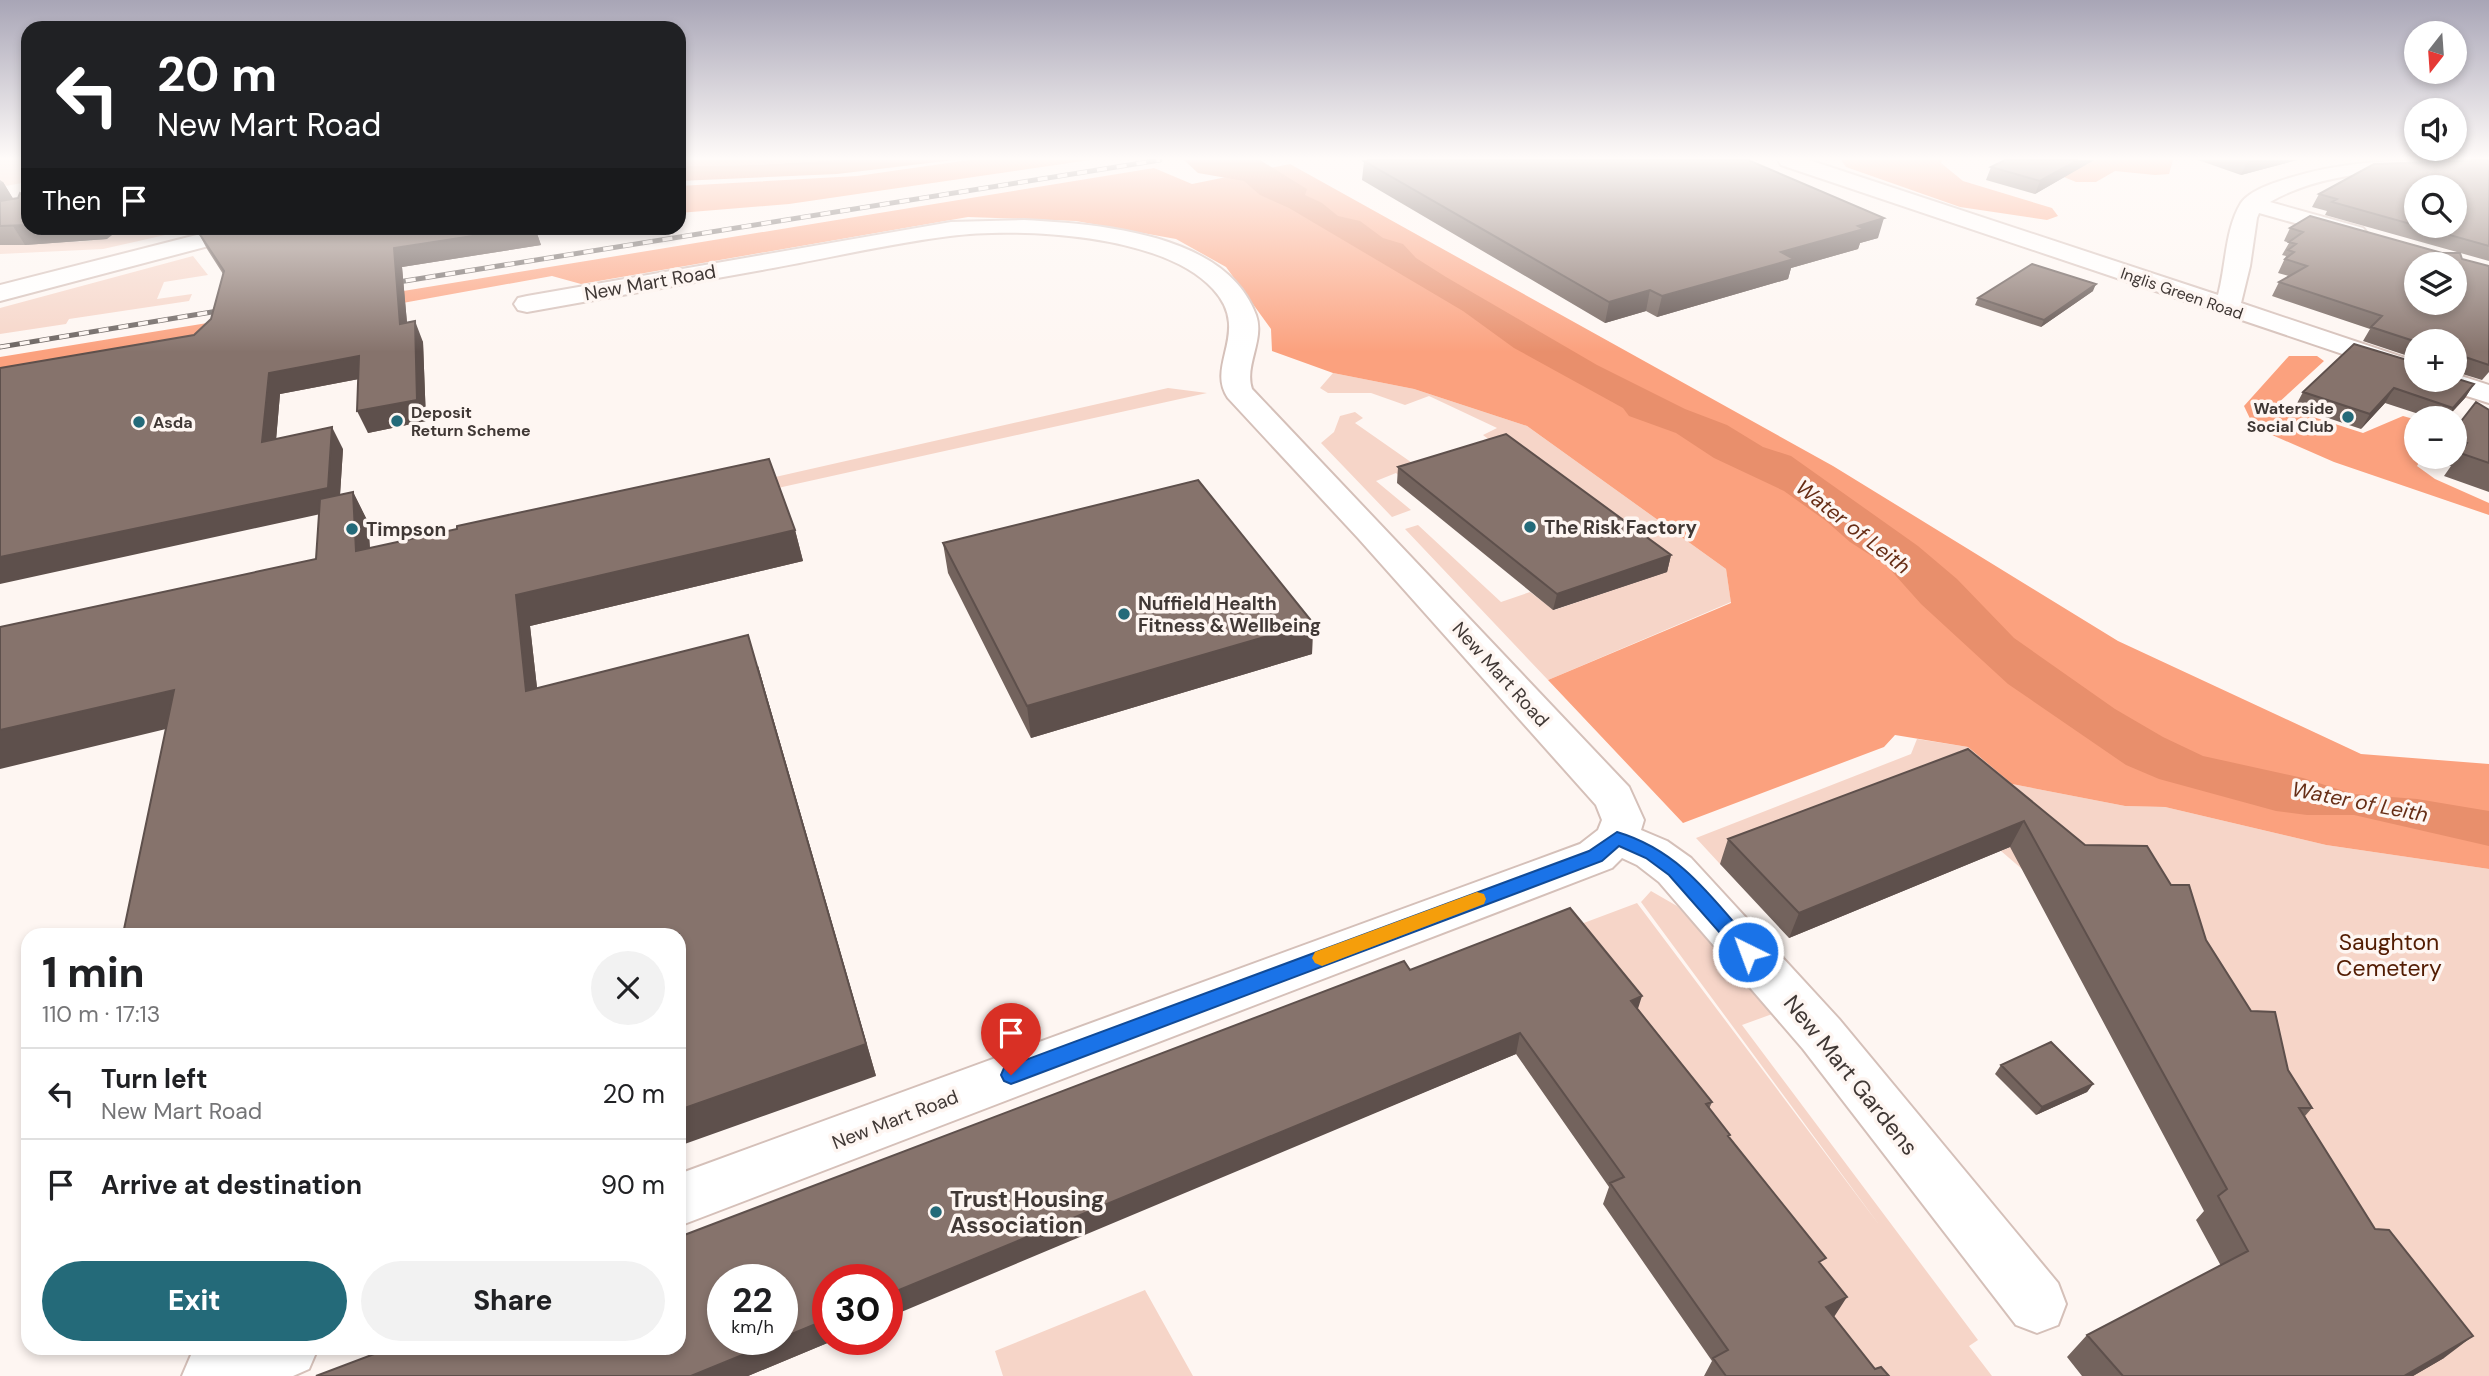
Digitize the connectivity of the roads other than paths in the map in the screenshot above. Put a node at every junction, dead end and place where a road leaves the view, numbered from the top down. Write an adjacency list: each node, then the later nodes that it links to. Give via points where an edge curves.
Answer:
1 (1996, 224): 8 (street, Inglis Green Road)
2 (2244, 224): 8 (street)
3 (2323, 224): 5 (street)
4 (222, 235): 6 (street)
5 (2382, 241)
6 (3, 289)
7 (527, 304): 12 (street, New Mart Road, via 951,229 1067,229 1122,238 1176,254 1224,285 1242,313 1246,330 1234,377 1238,392 1614,798 1623,820)
8 (2227, 308): 9 (street, Inglis Green Road)
9 (2404, 367)
10 (2467, 387): 11 (street)
11 (2489, 394)
12 (1617, 838): 13 (street, New Mart Road, via 1595,856); 14 (street, New Mart Gardens, via 1652,853 1675,870 1821,1034)
13 (686, 1197)
14 (2037, 1304)
15 (269, 1355): 16 (street)
16 (212, 1376)

